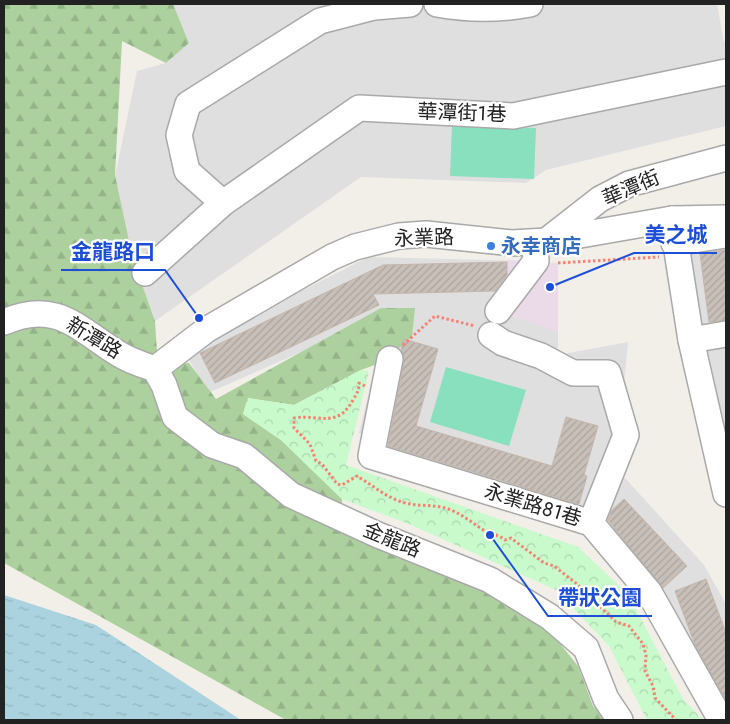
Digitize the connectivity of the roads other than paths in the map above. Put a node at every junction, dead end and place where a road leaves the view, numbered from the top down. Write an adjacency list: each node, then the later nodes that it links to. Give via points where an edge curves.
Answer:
1 (410, 4): 6 (street, via 374,7 320,21 188,104 179,136 186,171)
2 (437, 4): 3 (street, via 465,9)
3 (530, 4)
4 (726, 72): 6 (street, 華潭街1巷, via 513,116 359,108)
5 (726, 158): 10 (street, 華潭街, via 629,184 600,199)
6 (223, 203): 12 (street, 華潭街1巷)
7 (726, 218): 8 (street, 永業路)
8 (672, 219): 10 (street, 永業路); 11 (street)
9 (726, 235): 11 (street)
10 (541, 241): 13 (street, via 536,261); 19 (street, 永業路, via 512,243 426,234 399,236 355,247 206,330)
11 (675, 250): 17 (street)
12 (145, 273)
13 (498, 311)
14 (4, 322): 19 (street, 新潭路, via 49,313 78,325 120,355)
15 (726, 334): 17 (street)
16 (491, 335): 22 (street, via 573,373 608,373 626,435)
17 (691, 340): 20 (street)
18 (390, 359): 22 (street, 永業路81巷, via 371,456)
19 (155, 369): 23 (street, 金龍路, via 175,417 212,445 244,456 291,495 352,524 490,580 550,618 586,648 606,699)
20 (719, 434): 21 (street)
21 (726, 494)
22 (591, 523): 24 (street, 永業路81巷, via 649,592)
23 (620, 720)
24 (721, 720)

